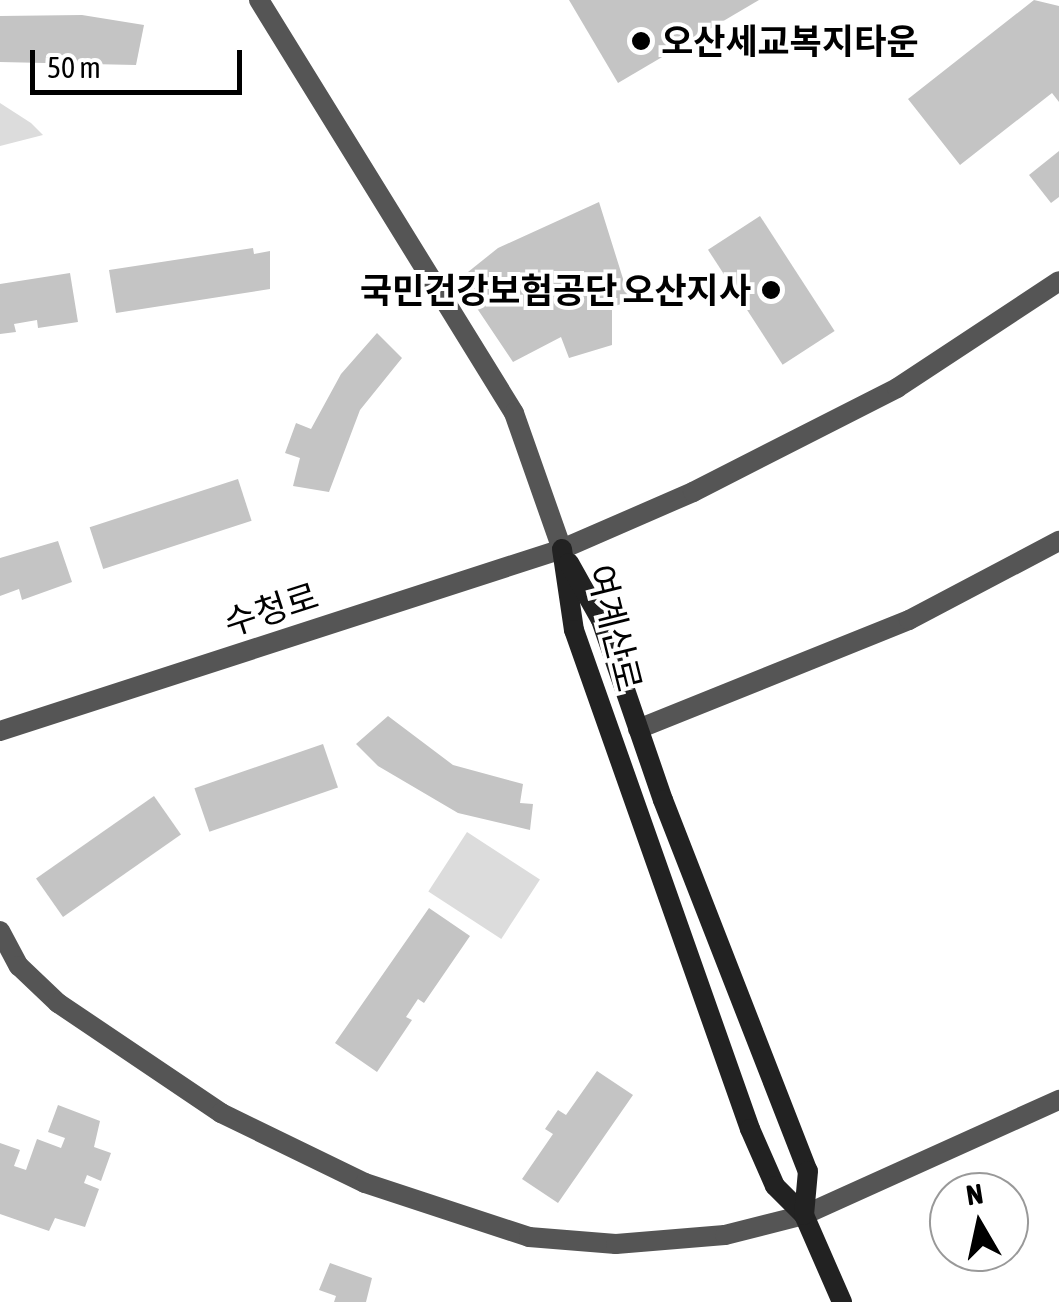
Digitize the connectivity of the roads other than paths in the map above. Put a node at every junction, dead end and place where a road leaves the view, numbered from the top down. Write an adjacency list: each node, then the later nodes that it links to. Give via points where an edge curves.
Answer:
1 (259, 0): 4 (street, via 514,413)
2 (1059, 281): 4 (street, 수청로, via 897,388 693,492)
3 (1059, 540): 5 (street, via 909,620)
4 (562, 549): 5 (street, 여계산로, via 601,620); 6 (street, 수청로); 9 (street, 여계산로, via 574,630 705,1008 776,1186)
5 (638, 729): 9 (street, 여계산로, via 808,1172)
6 (0, 731)
7 (0, 931): 9 (street, via 18,966 58,1003 221,1113 445,1213 529,1237 616,1244 724,1235)
8 (1059, 1100): 9 (street)
9 (804, 1215): 10 (street, 여계산로)
10 (842, 1302)

